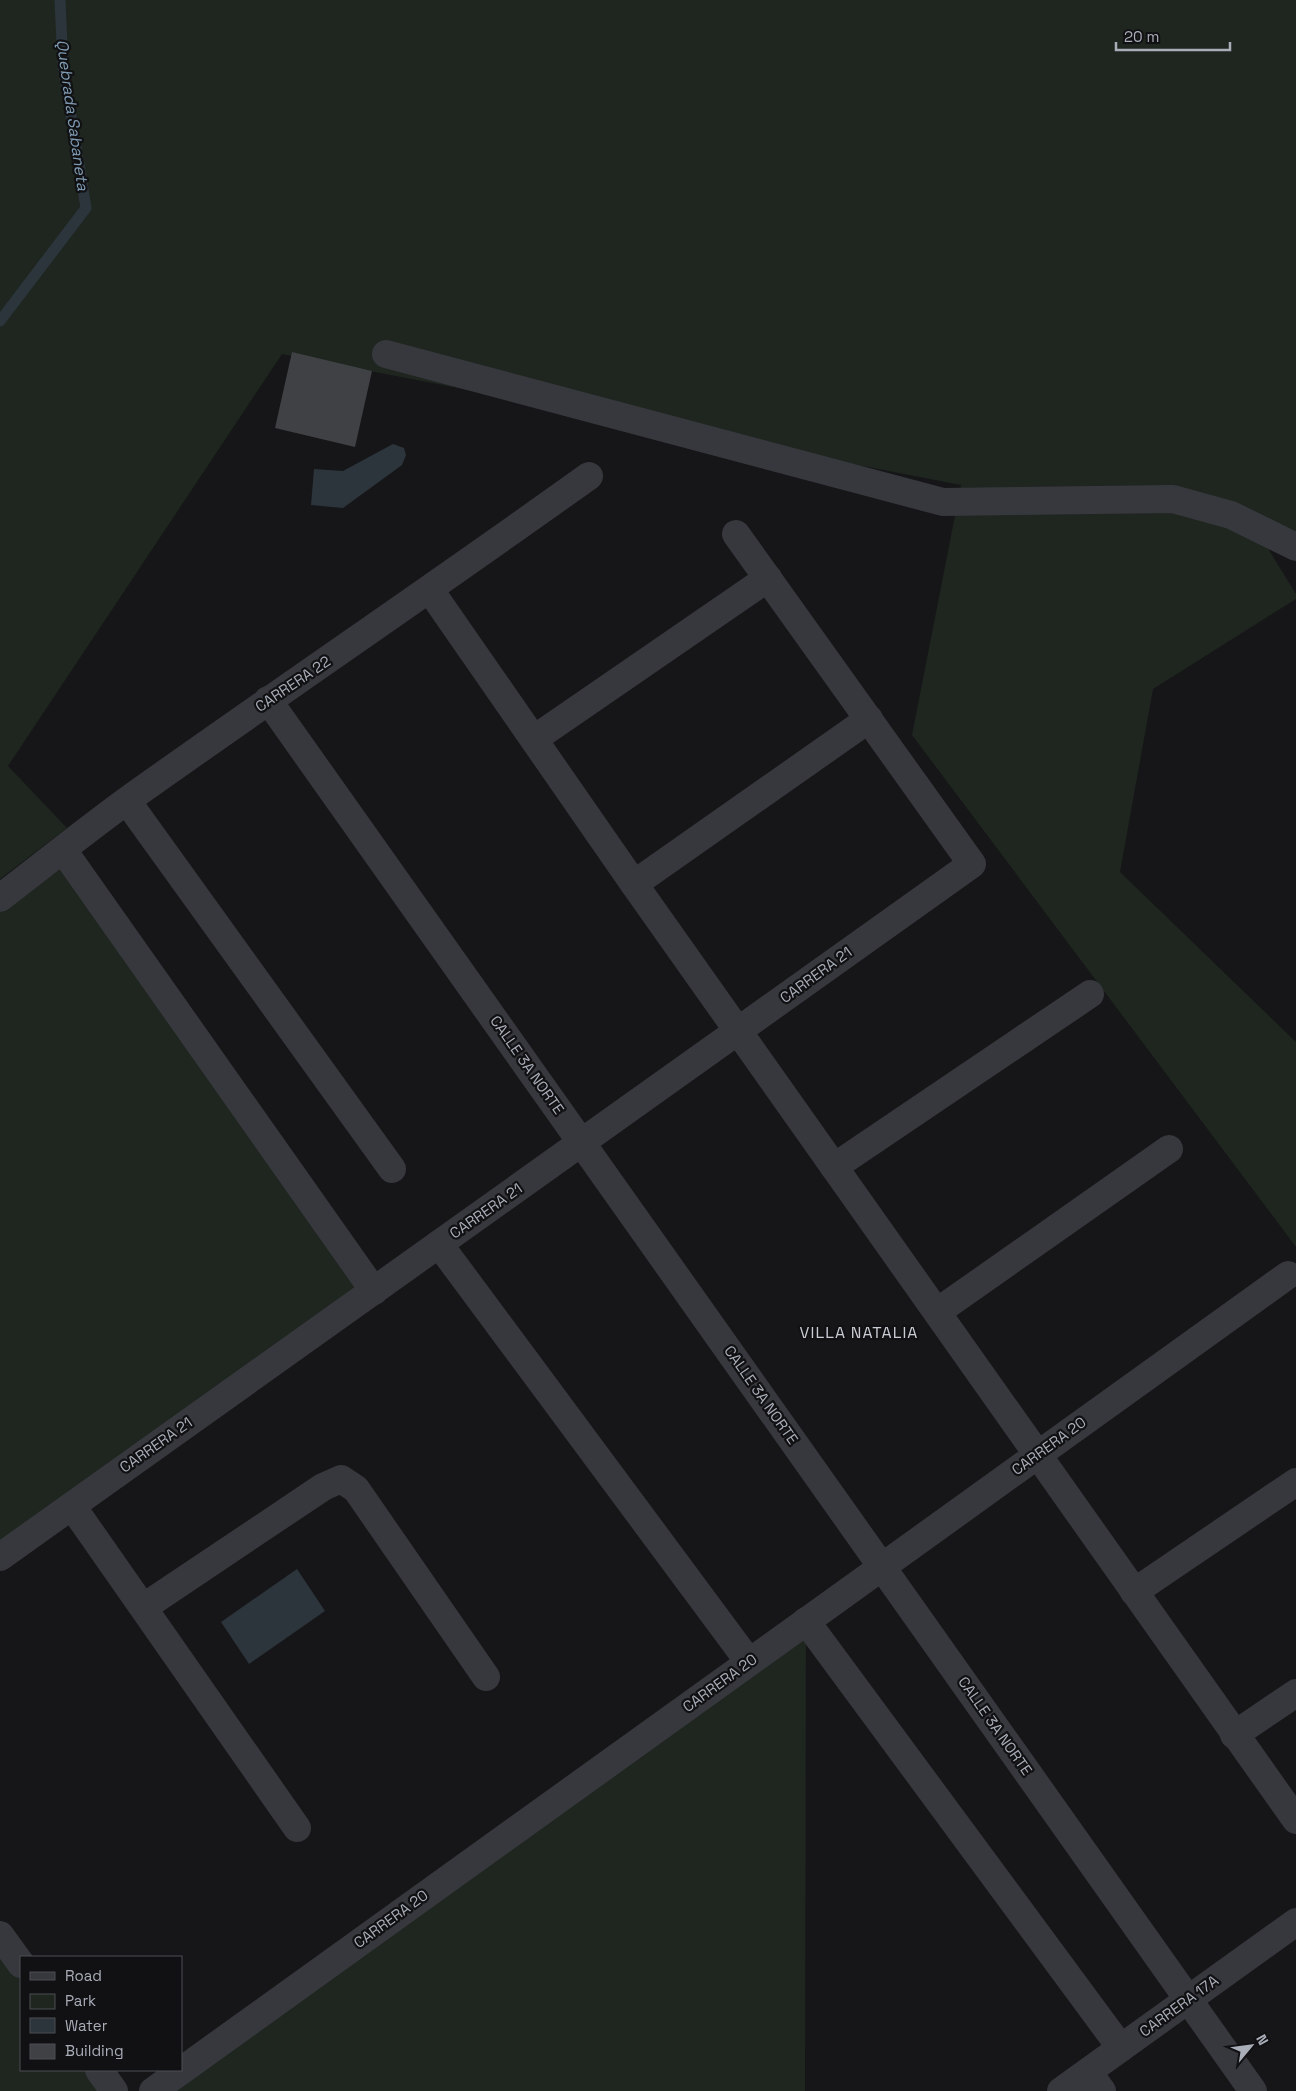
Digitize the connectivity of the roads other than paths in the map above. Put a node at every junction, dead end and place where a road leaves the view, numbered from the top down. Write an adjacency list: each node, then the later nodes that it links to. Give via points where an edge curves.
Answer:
1 (386, 354): 4 (street, via 943,502 1173,499 1231,515)
2 (589, 476): 6 (street, CARRERA 22)
3 (736, 534): 5 (street)
4 (1296, 547)
5 (768, 578): 8 (street); 9 (street)
6 (430, 590): 7 (street, CARRERA 22); 9 (street)
7 (268, 700): 10 (street, CARRERA 22); 16 (street, CALLE 3A NORTE)
8 (869, 719): 12 (street); 15 (street, CARRERA 21, via 972,864)
9 (534, 739): 12 (street)
10 (127, 801): 11 (street, CARRERA 22); 19 (street)
11 (63, 850): 13 (street, CARRERA 22); 22 (street)
12 (634, 884): 15 (street)
13 (0, 898)
14 (1090, 994): 18 (street)
15 (738, 1032): 16 (street, CARRERA 21); 18 (street)
16 (583, 1142): 20 (street, CARRERA 21); 28 (street, CALLE 3A NORTE)
17 (1169, 1148): 23 (street)
18 (834, 1167): 23 (street)
19 (392, 1168)
20 (439, 1244): 22 (street, CARRERA 21); 32 (street)
21 (1288, 1275): 24 (street, CARRERA 20)
22 (374, 1291): 26 (street, CARRERA 21)
23 (937, 1312): 24 (street)
24 (1037, 1454): 28 (street, CARRERA 20); 29 (street)
25 (1296, 1482): 29 (street)
26 (72, 1506): 27 (street, CARRERA 21); 30 (street)
27 (0, 1557)
28 (882, 1566): 31 (street, CARRERA 20); 41 (street, CALLE 3A NORTE)
29 (1134, 1592): 35 (street)
30 (144, 1607): 33 (street, via 323,1487 340,1479 356,1488); 37 (street)
31 (806, 1621): 32 (street, CARRERA 20); 42 (street)
32 (749, 1662): 43 (street, CARRERA 20)
33 (486, 1677)
34 (1296, 1693): 35 (street)
35 (1234, 1735): 36 (street)
36 (1296, 1820)
37 (297, 1828)
38 (1296, 1922): 41 (street, CARRERA 17A)
39 (0, 1935): 40 (street)
40 (20, 1963)
41 (1189, 1999): 42 (street, CARRERA 17A); 50 (street, CALLE 3A NORTE)
42 (1121, 2048): 46 (street, CARRERA 17A)
43 (182, 2070)
44 (100, 2071): 47 (street)
45 (181, 2071): 48 (street, CARRERA 20)
46 (1095, 2081): 49 (street, CARRERA 17A)
47 (114, 2091)
48 (153, 2091)
49 (1061, 2091)
50 (1254, 2091)

